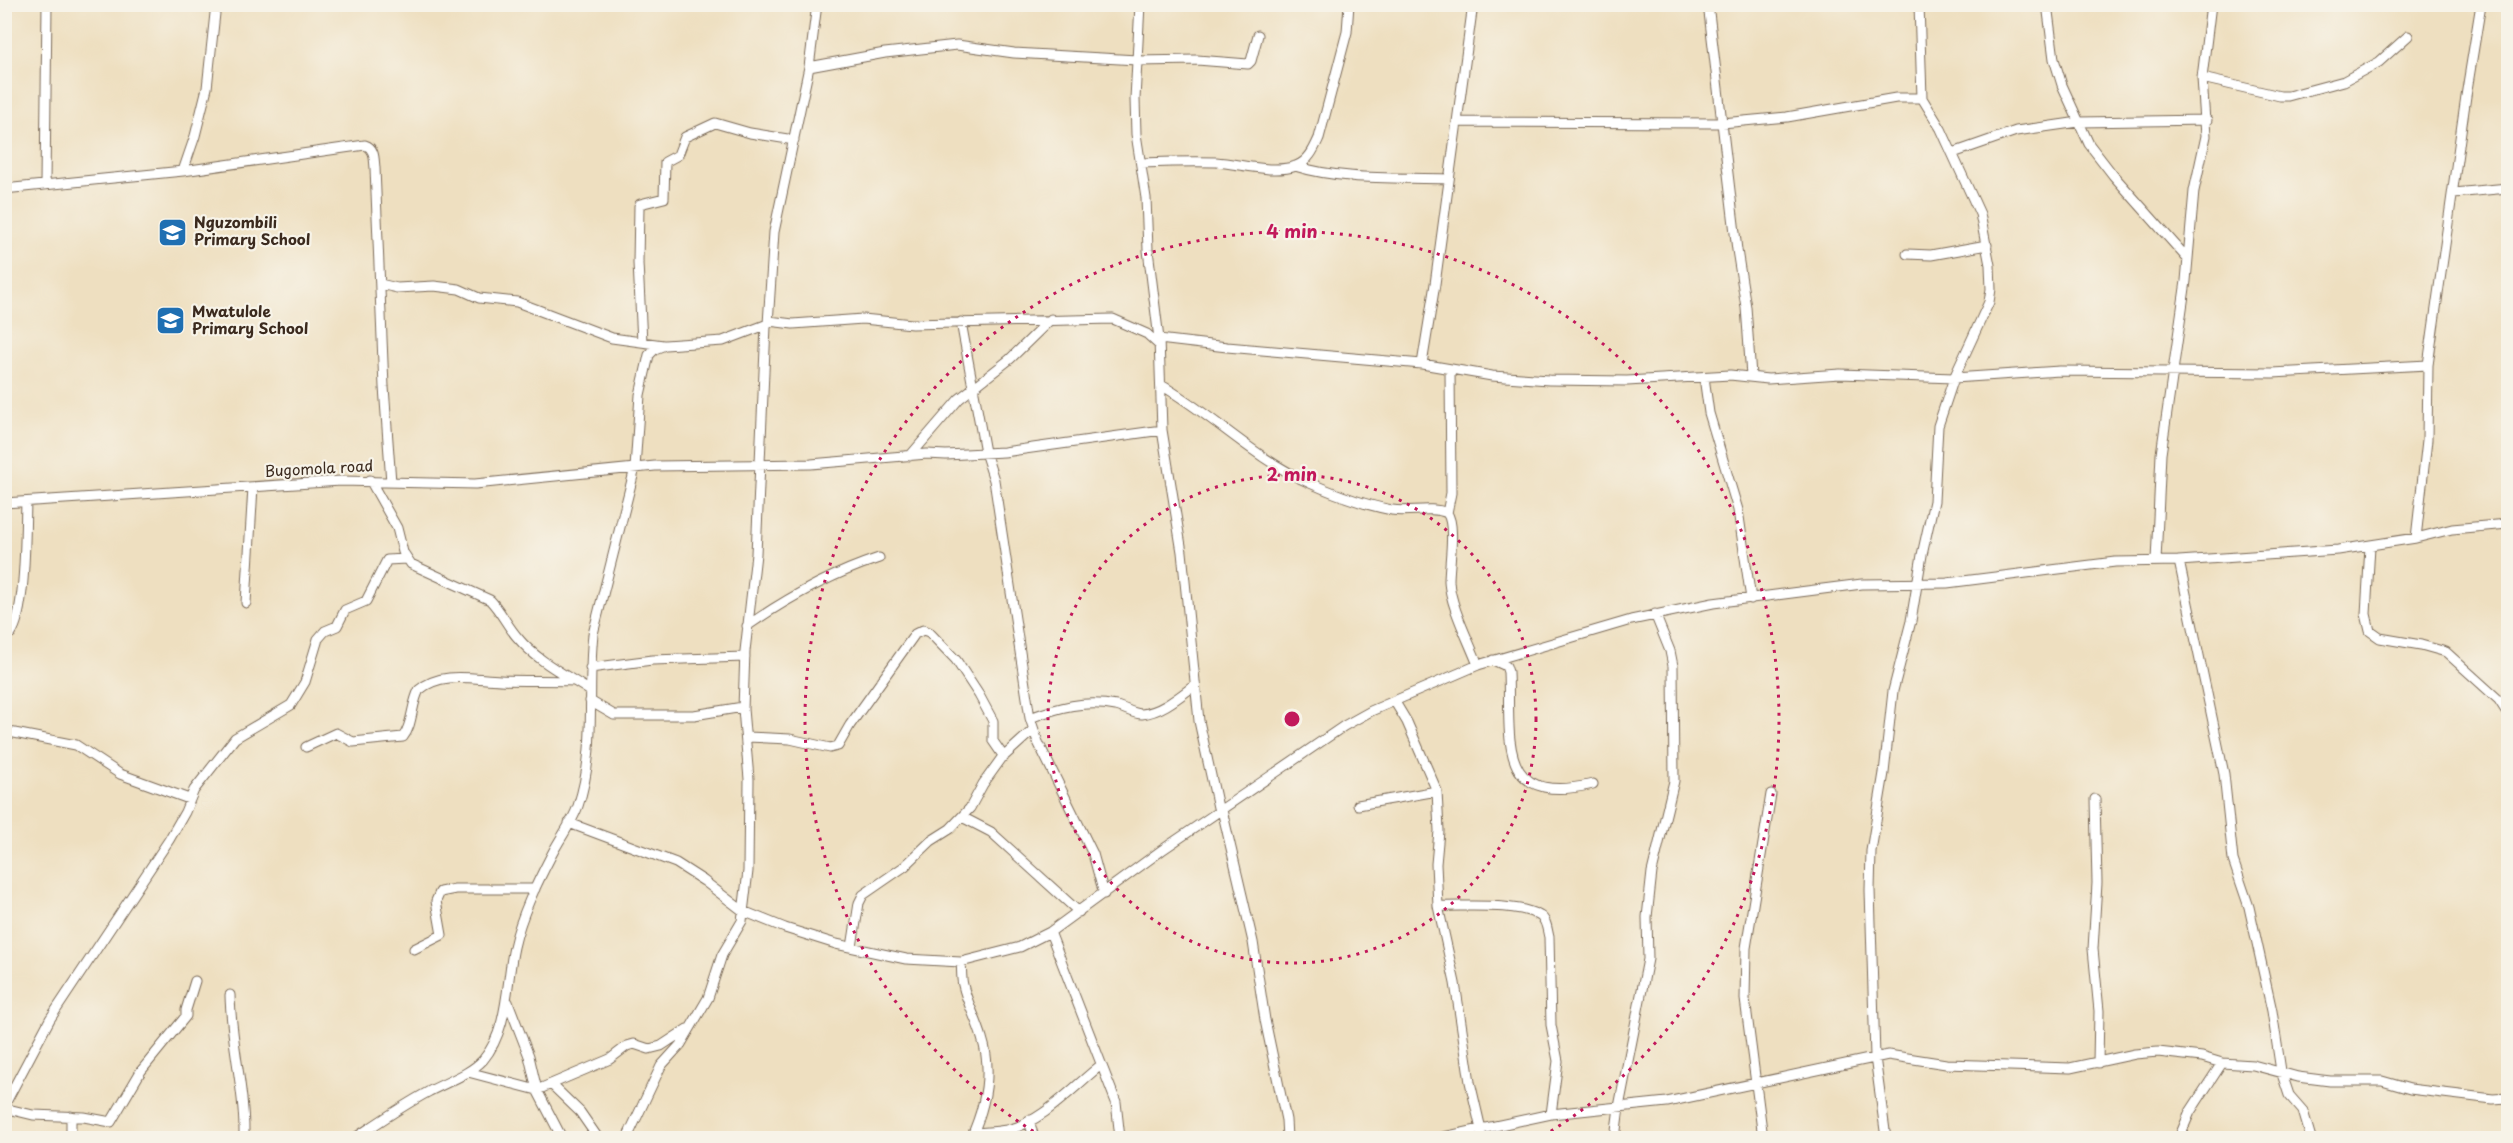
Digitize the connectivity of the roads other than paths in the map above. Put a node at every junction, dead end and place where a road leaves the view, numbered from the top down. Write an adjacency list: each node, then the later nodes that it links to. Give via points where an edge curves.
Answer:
1 (46, 4): 28 (street)
2 (216, 4): 26 (street, via 207,88)
3 (817, 4): 15 (street)
4 (1140, 4): 14 (street)
5 (1349, 4): 25 (street, via 1347,32 1319,138 1312,154)
6 (1473, 4): 19 (street)
7 (1707, 4): 21 (street)
8 (1919, 4): 17 (street)
9 (2047, 4): 20 (street, via 2054,59)
10 (2211, 4): 16 (street)
11 (2481, 4): 31 (street)
12 (1258, 35): 14 (street, via 1248,64)
13 (2408, 36): 16 (street, via 2379,62 2344,81 2288,96)
14 (1137, 60): 15 (street, via 1014,53 957,45); 24 (street, via 1136,134)
15 (809, 67): 22 (street)
16 (2202, 78): 18 (street)
17 (1922, 98): 21 (street, via 1896,98 1787,117); 23 (street)
18 (2206, 120): 20 (street); 34 (street)
19 (1458, 122): 21 (street); 27 (street)
20 (2079, 122): 23 (street, via 2016,131); 34 (street, via 2089,144 2113,175)
21 (1722, 123): 46 (street)
22 (794, 140): 38 (street, via 774,232); 39 (street, via 713,123 687,135 678,155 665,162 664,198 639,206)
23 (1953, 153): 32 (street, via 1980,214)
24 (1141, 163): 25 (street); 40 (street)
25 (1295, 166): 27 (street, via 1347,175)
26 (183, 171): 28 (street); 35 (street, via 368,146 374,154)
27 (1448, 179): 42 (street)
28 (45, 184): 30 (street)
29 (2508, 188): 31 (street)
30 (4, 189)
31 (2454, 193): 43 (street)
32 (1988, 245): 33 (street, via 1939,254); 48 (street, via 1989,302)
33 (1907, 254)
34 (2186, 256): 45 (street)
35 (380, 284): 39 (street, via 397,288 456,288 479,298 517,302 612,338); 57 (street)
36 (1051, 319): 37 (street); 40 (street, via 1113,319); 50 (street)
37 (961, 322): 38 (street, via 912,324 863,319); 50 (street)
38 (768, 324): 41 (street, via 723,341); 54 (street)
39 (642, 342): 41 (street)
40 (1159, 342): 42 (street); 49 (street)
41 (665, 345): 55 (street, via 652,351 647,359 640,395)
42 (1422, 364): 44 (street)
43 (2428, 365): 45 (street, via 2273,373); 63 (street, via 2427,440)
44 (1450, 369): 47 (street, via 1549,380); 61 (street, via 1451,493)
45 (2172, 373): 48 (street, via 2060,370); 67 (street, via 2161,454)
46 (1751, 376): 47 (street); 48 (street)
47 (1704, 377): 70 (street, via 1709,413 1738,510)
48 (1954, 378): 69 (street, via 1938,426 1934,501)
49 (1161, 385): 51 (street); 61 (street, via 1254,452 1309,483 1392,510)
50 (973, 388): 52 (street); 53 (street)
51 (1162, 430): 52 (street, Bugomola road); 80 (street, via 1182,552)
52 (985, 452): 53 (street, Bugomola road); 85 (street, via 998,506)
53 (910, 456): 54 (street, Bugomola road)
54 (760, 465): 55 (street, Bugomola road); 73 (street, via 756,554)
55 (635, 468): 57 (street, Bugomola road, via 474,484); 78 (street, via 599,605)
56 (370, 480): 57 (street, Bugomola road); 58 (street, Bugomola road); 66 (street, via 397,528)
57 (391, 482)
58 (253, 487): 59 (street, Bugomola road); 71 (street)
59 (26, 501): 60 (street, Bugomola road); 74 (street, via 20,599 14,629)
60 (4, 503)
61 (1446, 513): 77 (street, via 1451,526 1451,596)
62 (2508, 524): 63 (street, via 2452,529)
63 (2416, 538): 64 (street)
64 (2370, 546): 68 (street); 84 (street, via 2366,614 2370,631 2380,638 2446,652 2499,700)
65 (879, 558): 73 (street, via 811,586)
66 (406, 559): 79 (street, via 490,600 530,650); 94 (street, via 387,560 366,601 345,610 337,626 318,639 305,682 291,705 236,738)
67 (2156, 561): 68 (street); 69 (street, via 2115,562 1947,583)
68 (2179, 561): 117 (street, via 2224,774 2233,860 2249,907 2274,1018)
69 (1917, 582): 70 (street, via 1862,584); 113 (street, via 1893,691 1871,851)
70 (1751, 599): 72 (street)
71 (246, 603)
72 (1655, 614): 76 (street); 124 (street, via 1673,666 1674,781 1653,872 1647,917 1648,959)
73 (747, 626): 75 (street)
74 (4, 635)
75 (745, 657): 78 (street, via 652,660); 83 (street)
76 (1493, 660): 77 (street); 91 (street, via 1506,666 1508,672 1510,749 1517,769 1526,778 1553,790)
77 (1478, 665): 82 (street)
78 (590, 668): 81 (street)
79 (574, 681): 81 (street); 89 (street, via 464,676 442,679 419,690 403,737 352,742 336,733)
80 (1195, 685): 85 (street, via 1150,712 1133,713 1120,706 1095,703 1071,705); 97 (street, via 1199,721)
81 (590, 696): 83 (street, via 614,715 694,715); 99 (street, via 585,777)
82 (1395, 702): 92 (street); 97 (street, via 1344,726)
83 (743, 707): 88 (street)
84 (2508, 714)
85 (1030, 718): 86 (street)
86 (1033, 730): 90 (street); 101 (street, via 1093,854)
87 (4, 731): 94 (street, via 75,746 125,776)
88 (747, 737): 90 (street, via 838,746 915,634 923,630 967,675 992,718 993,741); 103 (street, via 748,871)
89 (306, 747)
90 (1004, 757): 98 (street)
91 (1593, 784)
92 (1437, 791): 96 (street); 102 (street)
93 (1771, 794): 120 (street, via 1746,948 1745,999)
94 (189, 799): 123 (street, via 169,840 50,1019)
95 (2095, 799): 114 (street, via 2097,883 2093,949)
96 (1358, 805)
97 (1221, 811): 101 (street); 138 (street, via 1253,942)
98 (962, 817): 104 (street, via 991,832); 106 (street, via 905,866 863,895)
99 (569, 823): 100 (street); 103 (street, via 676,863)
100 (535, 889): 107 (street, via 440,892 436,901 441,935); 111 (street, via 514,948)
101 (1104, 894): 104 (street)
102 (1438, 906): 125 (street, via 1493,905 1532,913 1542,917 1546,924 1551,1025 1558,1061); 128 (street)
103 (743, 911): 106 (street); 112 (street, via 739,929 726,948 711,991)
104 (1079, 912): 105 (street)
105 (1050, 932): 108 (street, via 1020,947); 116 (street)
106 (852, 947): 108 (street, via 906,959)
107 (414, 949)
108 (961, 962): 129 (street, via 963,986 986,1059 986,1094)
109 (195, 981): 126 (street, via 186,1016 141,1071 112,1121)
110 (230, 995): 131 (street)
111 (508, 1002): 118 (street, via 488,1051); 121 (street, via 529,1056)
112 (692, 1026): 119 (street, via 662,1046 649,1049 630,1045 610,1059); 135 (street, via 661,1066)
113 (1875, 1057): 114 (street, via 1900,1056 1953,1065 2070,1068); 120 (street); 142 (street)
114 (2098, 1063): 115 (street, via 2158,1052)
115 (2222, 1063): 117 (street); 143 (street, via 2190,1112)
116 (1101, 1065): 127 (street); 137 (street, via 1116,1102)
117 (2281, 1071): 122 (street, via 2330,1081 2376,1080 2410,1089); 144 (street, via 2289,1095 2303,1111)
118 (468, 1072): 121 (street); 132 (street, via 427,1092)
119 (550, 1084): 121 (street); 134 (street, via 579,1112)
120 (1755, 1085): 124 (street); 141 (street)
121 (537, 1090): 133 (street)
122 (2508, 1098)
123 (4, 1107): 126 (street, via 33,1115)
124 (1619, 1107): 125 (street); 140 (street)
125 (1551, 1114): 128 (street)
126 (71, 1116): 130 (street)
127 (1029, 1120): 129 (street, via 1008,1130); 136 (street)
128 (1482, 1134): 139 (street)
129 (972, 1136)
130 (71, 1138)
131 (244, 1138)
132 (355, 1138)
133 (562, 1138)
134 (598, 1138)
135 (627, 1138)
136 (1034, 1138)
137 (1120, 1138)
138 (1287, 1138)
139 (1439, 1138)
140 (1615, 1138)
141 (1763, 1138)
142 (1886, 1138)
143 (2179, 1138)
144 (2312, 1138)

